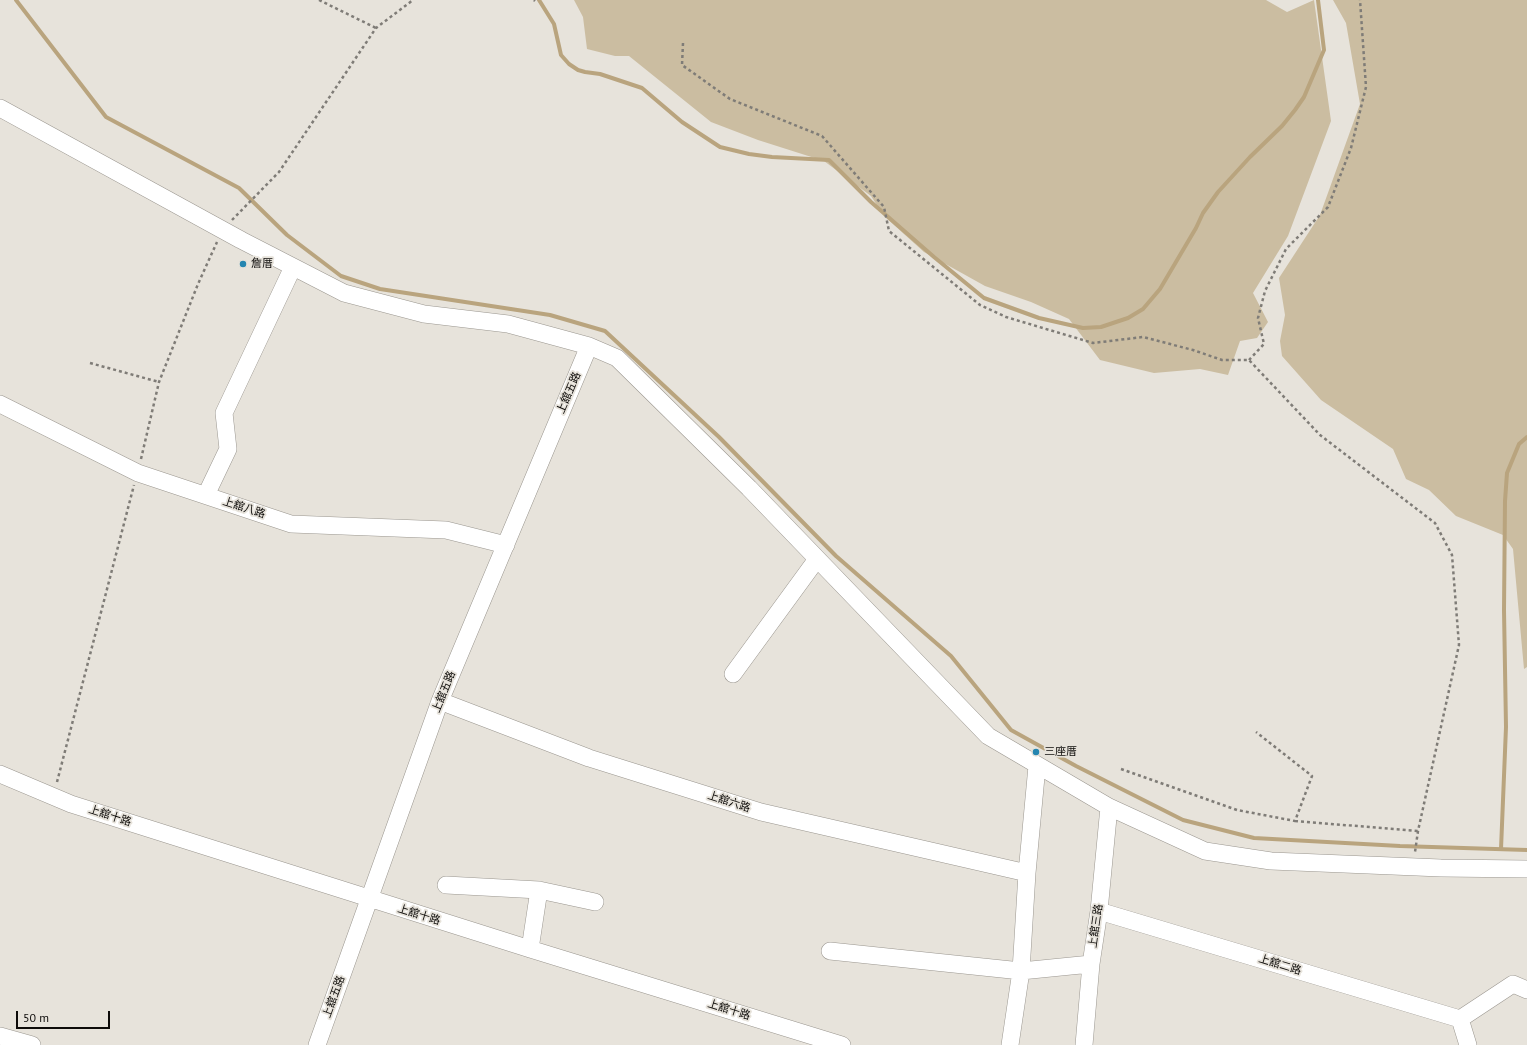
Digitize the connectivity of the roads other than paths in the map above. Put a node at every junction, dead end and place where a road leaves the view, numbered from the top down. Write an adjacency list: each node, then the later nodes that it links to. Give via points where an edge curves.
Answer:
1 (0, 108): 2 (street)
2 (292, 267): 3 (street, via 344,293 424,314 508,324); 5 (street, via 224,413 228,449)
3 (589, 346): 6 (street, 上舘五路); 7 (street, via 618,358)
4 (0, 404): 5 (street, 上舘八路, via 138,473)
5 (206, 495): 6 (street, 上舘八路, via 291,524 446,530)
6 (506, 545): 9 (street, 上舘五路)
7 (817, 559): 8 (street); 10 (street, via 988,736)
8 (733, 674)
9 (440, 701): 14 (street, 上舘六路, via 590,758 761,812); 17 (street, 上舘五路)
10 (1037, 766): 12 (street); 14 (street)
11 (0, 774): 17 (street, 上舘十路, via 71,804)
12 (1109, 807): 13 (street, via 1205,851 1271,861); 19 (street, 上舘三路)
13 (1527, 869)
14 (1027, 873): 23 (street)
15 (446, 886): 16 (street)
16 (539, 890): 18 (street); 20 (street)
17 (369, 899): 20 (street, 上舘十路); 28 (street, 上舘五路)
18 (595, 902)
19 (1099, 911): 22 (street, 上舘三路); 25 (street, 上舘二路)
20 (530, 949): 29 (street, 上舘十路)
21 (830, 951): 23 (street)
22 (1090, 964): 23 (street); 31 (street, 上舘三路)
23 (1021, 971): 30 (street)
24 (1527, 990): 25 (street, via 1513,984)
25 (1460, 1019): 32 (street)
26 (0, 1036): 27 (street)
27 (32, 1045)
28 (316, 1045)
29 (842, 1045)
30 (1010, 1045)
31 (1084, 1045)
32 (1468, 1045)

